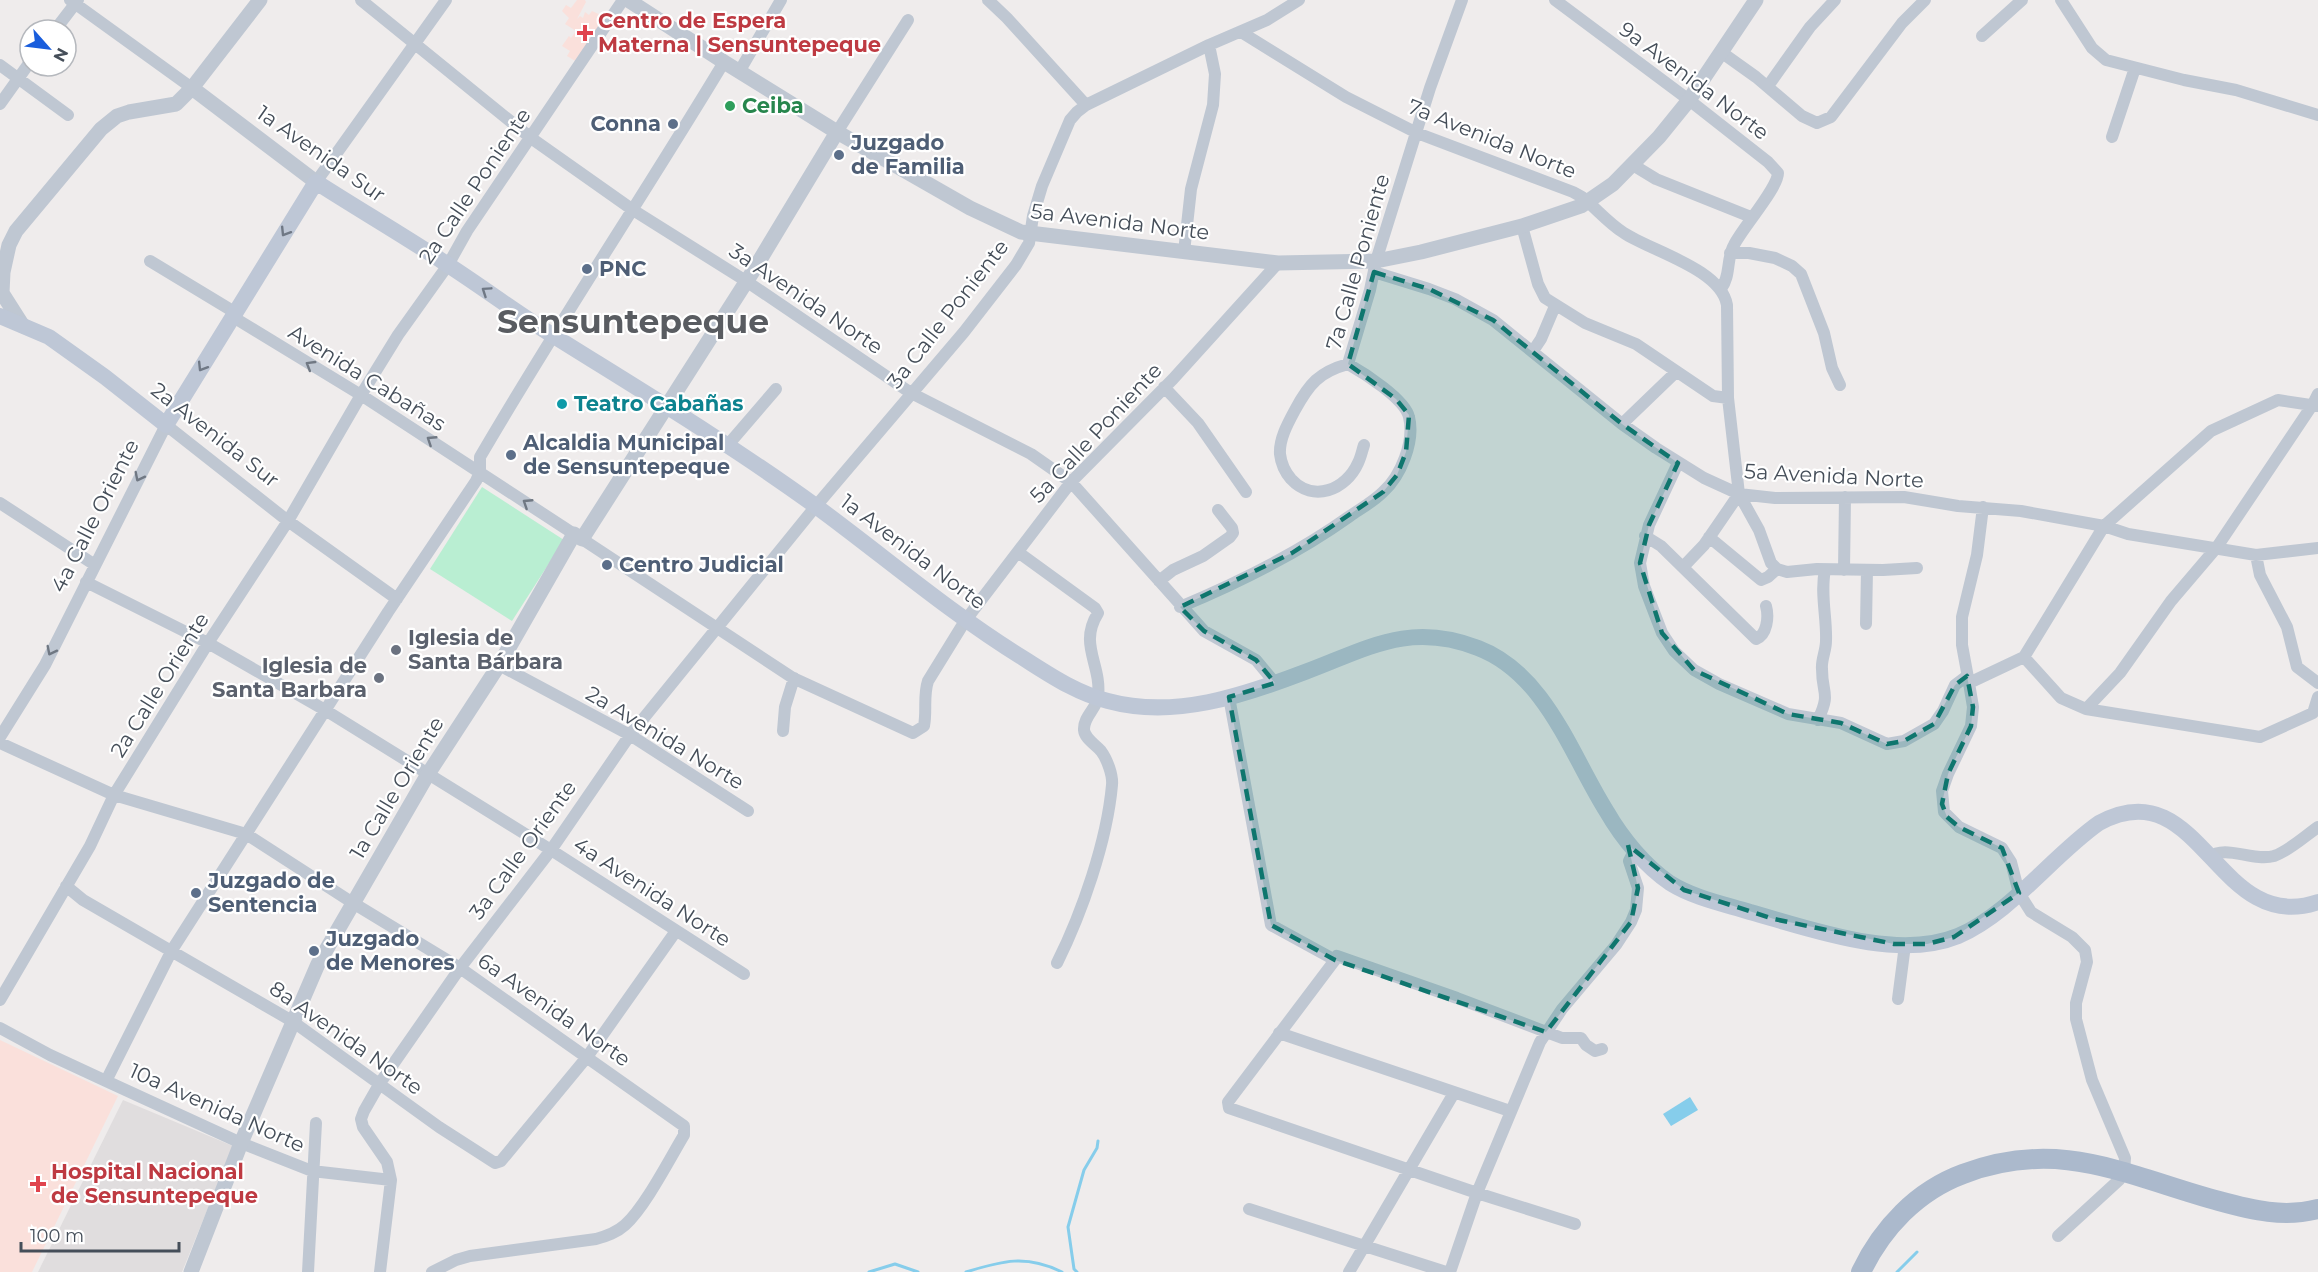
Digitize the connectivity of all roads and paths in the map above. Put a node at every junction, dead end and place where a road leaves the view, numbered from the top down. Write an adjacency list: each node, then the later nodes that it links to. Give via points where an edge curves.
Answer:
1 (260, 0): 30 (street)
2 (361, 0): 21 (street, 3a Avenida Norte)
3 (446, 0): 21 (street)
4 (623, 0): 39 (street, 2a Calle Poniente)
5 (628, 0): 24 (street, 5a Avenida Norte)
6 (781, 0): 27 (street)
7 (988, 0): 33 (street)
8 (1299, 0): 19 (street, 3a Calle Poniente)
9 (1462, 0): 37 (street, 7a Calle Poniente)
10 (1555, 0): 31 (street, 9a Avenida Norte)
11 (1835, 0): 29 (street, via 1810,27)
12 (1925, 0): 29 (street, via 1902,23 1827,120 1808,120)
13 (2022, 0): 20 (street)
14 (2061, 0): 26 (street, via 2098,55)
15 (74, 1): 17 (street); 30 (street, 1a Avenida Sur)
16 (1754, 1): 23 (street)
17 (63, 18)
18 (908, 20): 36 (street)
19 (1241, 32): 22 (street, 3a Calle Poniente); 37 (street, 7a Avenida Norte, via 1346,97)
20 (1982, 36)
21 (416, 43): 39 (street, 3a Avenida Norte); 41 (street)
22 (1209, 45): 33 (street, 3a Calle Poniente); 47 (street, via 1215,74 1213,105 1191,189)
23 (1721, 52): 29 (street); 31 (street)
24 (723, 62): 27 (street, 5a Avenida Norte); 43 (street)
25 (0, 65): 28 (street)
26 (2135, 68): 35 (street, via 2236,90); 38 (street)
27 (740, 72): 36 (street, 5a Avenida Norte)
28 (18, 78): 32 (street); 34 (street)
29 (1768, 86)
30 (192, 88): 41 (street, 1a Avenida Sur); 55 (street, via 176,104 117,116 101,129 16,231 6,257)
31 (1689, 100): 40 (street); 44 (street, 9a Avenida Norte, via 1778,172 1774,187)
32 (0, 104)
33 (1086, 105): 46 (street, 3a Calle Poniente, via 1070,120 1054,156)
34 (68, 115)
35 (2318, 115)
36 (837, 132): 46 (street, 5a Avenida Norte, via 970,208); 53 (street, 1a Calle Oriente)
37 (1417, 133): 42 (street, 7a Avenida Norte, via 1573,192); 52 (street, 7a Calle Poniente)
38 (2112, 137)
39 (531, 138): 43 (street, 3a Avenida Norte); 51 (street, 2a Calle Poniente)
40 (1633, 165): 42 (street); 44 (street)
41 (316, 182): 51 (main road, 1a Avenida Sur); 57 (main road, 4a Calle Oriente, one-way to 57)
42 (1588, 202): 45 (street); 54 (street, 7a Avenida Norte, via 1626,235 1703,274)
43 (633, 210): 53 (street, 3a Avenida Norte); 60 (street)
44 (1751, 217): 48 (street)
45 (1522, 226): 52 (street); 56 (street, via 1542,294)
46 (1031, 233): 47 (street, 5a Avenida Norte); 67 (street, 3a Calle Poniente, via 1016,265)
47 (1184, 252): 50 (street, 5a Avenida Norte)
48 (1730, 253): 54 (street, via 1727,280); 64 (street, via 1775,258 1801,274)
49 (150, 261): 57 (street, Avenida Cabañas)
50 (1278, 263): 52 (street, 5a Avenida Norte); 65 (street, 5a Calle Poniente)
51 (448, 265): 60 (main road, 1a Avenida Sur, one-way to 51); 68 (street, 2a Calle Poniente)
52 (1375, 266): 61 (street, 5a Avenida Norte, via 1473,308); 62 (street, 7a Calle Poniente)
53 (746, 281): 67 (street, 3a Avenida Norte); 71 (street, 1a Calle Oriente)
54 (1721, 289): 69 (street, via 1727,305)
55 (1, 292): 59 (street)
56 (1555, 306): 61 (street); 63 (street, via 1636,344)
57 (234, 315): 68 (street, Avenida Cabañas, one-way to 57); 73 (main road, 4a Calle Oriente, one-way to 73)
58 (0, 316): 59 (main road, 2a Avenida Sur)
59 (23, 326): 73 (main road, 2a Avenida Sur, via 49,337)
60 (552, 335): 71 (main road, 1a Avenida Norte); 77 (street, via 480,457)
61 (1533, 351): 72 (street, 5a Avenida Norte)
62 (1348, 364): 74 (street, via 1321,374 1310,386 1288,426 1280,453 1287,474 1296,484 1309,492 1325,491 1350,476); 106 (street, 7a Calle Poniente, via 1396,399 1409,415 1410,435 1397,475 1383,492 1293,553 1240,582)
63 (1676, 372): 69 (street, via 1713,396); 72 (street)
64 (1840, 385)
65 (1164, 387): 78 (street, 5a Calle Poniente); 79 (street, via 1198,423)
66 (776, 389): 75 (street)
67 (911, 393): 78 (street, 3a Avenida Norte, via 1031,454); 83 (street, 3a Calle Poniente)
68 (360, 395): 77 (street, Avenida Cabañas, one-way to 68); 86 (street, 2a Calle Oriente)
69 (1728, 398): 80 (street)
70 (2316, 402): 87 (street, via 2278,400 2211,431); 91 (street)
71 (666, 405): 75 (main road, 1a Avenida Norte); 88 (street, 1a Calle Oriente)
72 (1622, 424): 76 (street, 5a Avenida Norte)
73 (166, 425): 86 (street, 2a Avenida Sur); 95 (street, 4a Calle Oriente, one-way to 95)
74 (1364, 445)
75 (727, 446): 83 (main road, 1a Avenida Norte)
76 (1678, 463): 80 (street, 5a Avenida Norte); 89 (street)
77 (480, 472): 88 (street, Avenida Cabañas, one-way to 77); 104 (street)
78 (1071, 482): 93 (street, 5a Calle Poniente); 102 (street, 3a Avenida Norte)
79 (1246, 492)
80 (1739, 494): 81 (street, 5a Avenida Norte); 90 (street); 98 (street)
81 (1845, 497): 84 (street, 5a Avenida Norte, via 1904,497); 100 (street)
82 (0, 503): 95 (street)
83 (816, 506): 107 (main road, 1a Avenida Norte); 109 (street, 3a Calle Poniente)
84 (1983, 507): 87 (street, 5a Avenida Norte); 114 (street, via 1977,555 1962,617)
85 (1218, 510): 102 (street, via 1232,528 1230,537)
86 (288, 521): 104 (street, 2a Avenida Sur); 110 (street, 2a Calle Oriente)
87 (2104, 526): 91 (street, 5a Avenida Norte, via 2128,534); 111 (street)
88 (578, 536): 109 (street, Avenida Cabañas); 112 (street, 1a Calle Oriente)
89 (1645, 536): 96 (street); 122 (street, via 1640,563 1644,586 1662,633 1679,657 1719,684 1788,714)
90 (1709, 537): 96 (street); 98 (street, via 1761,580)
91 (2217, 547): 94 (street, 5a Avenida Norte); 120 (street, via 2171,601 2120,673)
92 (2318, 548): 94 (street, 5a Avenida Norte)
93 (1018, 552): 107 (street, 5a Calle Poniente); 119 (street, via 1098,613 1088,635 1098,676)
94 (2256, 555): 116 (street, via 2260,575 2287,627 2297,667)
95 (95, 565): 103 (street, 4a Calle Oriente)
96 (1683, 567): 105 (street, via 1756,639 1764,631)
97 (1917, 568): 101 (street)
98 (1777, 569): 99 (street)
99 (1825, 570): 100 (street); 122 (street, via 1826,645 1821,667 1826,694)
100 (1844, 570): 101 (street)
101 (1867, 570): 108 (street)
102 (1159, 581): 106 (street, 3a Avenida Norte)
103 (86, 582): 110 (street, 4a Avenida Norte); 126 (street, 4a Calle Oriente, one-way to 126, via 45,665)
104 (397, 599): 121 (street)
105 (1766, 606)
106 (1180, 607): 115 (street, via 1204,631 1256,660)
107 (965, 621): 119 (main road, 1a Avenida Norte, via 1069,686); 124 (street, 5a Calle Poniente, via 928,681 924,726)
108 (1866, 624)
109 (718, 627): 113 (street, Avenida Cabañas); 125 (street, 3a Calle Oriente)
110 (208, 643): 121 (street, 4a Avenida Norte); 129 (street, 2a Calle Oriente)
111 (2024, 657): 114 (street); 120 (street, via 2061,698)
112 (499, 665): 125 (street, 2a Avenida Norte); 128 (street, 1a Calle Oriente)
113 (794, 678): 123 (street); 124 (street, Avenida Cabañas)
114 (1968, 679): 122 (street, via 1955,685 1934,724 1904,741 1887,744 1841,723); 137 (street, via 1973,707 1971,726 1948,774 1942,804 1947,817 1959,827 2002,848 2011,862)
115 (1275, 683): 117 (main road, 1a Avenida Norte); 133 (main road, 1a Avenida Norte, via 1401,638 1439,638 1485,650 1512,668 1539,697 1606,812)
116 (2318, 683)
117 (1229, 697): 119 (main road, 1a Avenida Norte, via 1145,709); 143 (street, via 1271,925)
118 (2318, 697): 120 (street, via 2313,713 2260,737)
119 (1098, 699): 144 (street, via 1084,731 1108,765 1112,783 1100,846 1083,904)
120 (2086, 709)
121 (325, 710): 128 (street, 4a Avenida Norte); 132 (street)
122 (1818, 720)
123 (783, 731)
124 (913, 733)
125 (630, 735): 130 (street, 2a Avenida Norte); 134 (street, 3a Calle Oriente)
126 (0, 737)
127 (0, 744): 129 (street, 6a Avenida Norte)
128 (428, 774): 134 (street, 4a Avenida Norte); 139 (street, 1a Calle Oriente)
129 (114, 795): 132 (street, 6a Avenida Norte); 136 (street, 2a Calle Oriente)
130 (748, 811)
131 (2318, 827): 135 (street, via 2276,856 2254,857 2223,851)
132 (246, 834): 139 (street, 6a Avenida Norte); 142 (street)
133 (1635, 849): 141 (main road, 1a Avenida Norte, via 1663,878 1698,896 1842,937); 151 (street, via 1629,861 1638,898 1631,922)
134 (550, 850): 140 (street, 4a Avenida Norte); 145 (street, 3a Calle Oriente)
135 (2210, 857): 137 (main road, 1a Avenida Norte, via 2168,819 2147,811 2128,812 2088,831); 138 (main road, 1a Avenida Norte, via 2249,894 2266,903 2295,908)
136 (66, 886): 142 (street, 8a Avenida Norte, via 83,900); 148 (street, 2a Calle Oriente)
137 (2019, 893): 141 (main road, 1a Avenida Norte, via 1960,935); 163 (street, via 2031,912 2072,937 2087,955 2075,1011 2077,1028 2096,1093 2125,1158)
138 (2318, 902)
139 (352, 903): 145 (street, 6a Avenida Norte); 149 (street, 1a Calle Oriente)
140 (676, 932): 146 (street, 4a Avenida Norte); 154 (street)
141 (1905, 945): 147 (street)
142 (172, 950): 149 (street, 8a Avenida Norte); 155 (street)
143 (1335, 960): 151 (street, via 1337,956); 152 (street)
144 (1057, 963)
145 (460, 968): 154 (street, 6a Avenida Norte); 156 (street, 3a Calle Oriente)
146 (744, 975)
147 (1898, 999)
148 (0, 1000)
149 (292, 1021): 156 (street, 8a Avenida Norte); 160 (street, 1a Calle Oriente)
150 (0, 1028): 155 (street, 10a Avenida Norte)
151 (1546, 1032): 153 (street, via 1562,1038 1581,1038 1595,1051); 158 (street)
152 (1279, 1033): 157 (street); 161 (street, via 1227,1102 1229,1108)
153 (1602, 1049)
154 (587, 1057): 156 (street, 8a Avenida Norte, via 501,1161 495,1163); 174 (street, 6a Avenida Norte, via 684,1126 684,1136 636,1214 611,1235 470,1256)
155 (106, 1081): 160 (street, 10a Avenida Norte)
156 (380, 1083): 164 (street, 3a Calle Oriente, via 361,1119 387,1162)
157 (1454, 1093): 158 (street); 161 (street)
158 (1510, 1111): 165 (street)
159 (316, 1123): 162 (street)
160 (241, 1143): 162 (street, 10a Avenida Norte); 171 (street, 1a Calle Oriente)
161 (1408, 1169): 165 (street); 170 (street)
162 (312, 1171): 164 (street, 10a Avenida Norte); 172 (street)
163 (2124, 1172): 167 (main road, via 2258,1211); 169 (street); 177 (main road, via 2051,1157 2009,1161 1966,1173 1933,1188 1905,1211 1883,1234)
164 (391, 1180): 173 (street, 3a Calle Oriente)
165 (1477, 1193): 168 (street); 176 (street)
166 (1249, 1209): 170 (street)
167 (2318, 1209)
168 (1575, 1224)
169 (2058, 1236)
170 (1364, 1245): 175 (street); 176 (street)
171 (190, 1272)
172 (308, 1272)
173 (380, 1272)
174 (432, 1272)
175 (1349, 1272)
176 (1448, 1272)
177 (1861, 1272)

